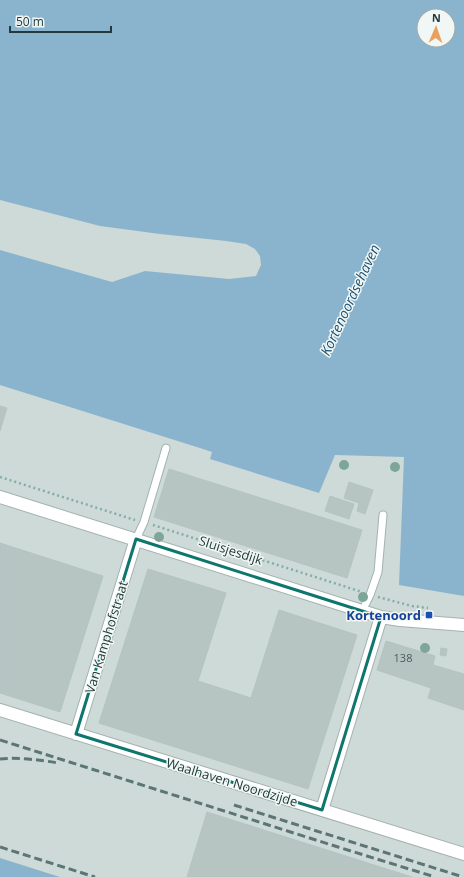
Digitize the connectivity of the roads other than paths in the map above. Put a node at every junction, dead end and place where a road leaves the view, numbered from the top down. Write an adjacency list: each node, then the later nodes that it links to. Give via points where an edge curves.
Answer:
1 (166, 448): 4 (lane, via 144,522)
2 (0, 497): 4 (street, Sluisjesdijk)
3 (383, 515): 5 (lane, via 378,572)
4 (136, 539): 5 (street, Sluisjesdijk); 9 (street, Van Kamphofstraat)
5 (362, 611): 6 (street, Sluisjesdijk)
6 (381, 617): 7 (street, Sluisjesdijk); 10 (street)
7 (464, 625)
8 (0, 710): 9 (street, Waalhaven Noordzijde)
9 (76, 734): 10 (street, Waalhaven Noordzijde)
10 (322, 810): 11 (street, Waalhaven Noordzijde)
11 (464, 854)

